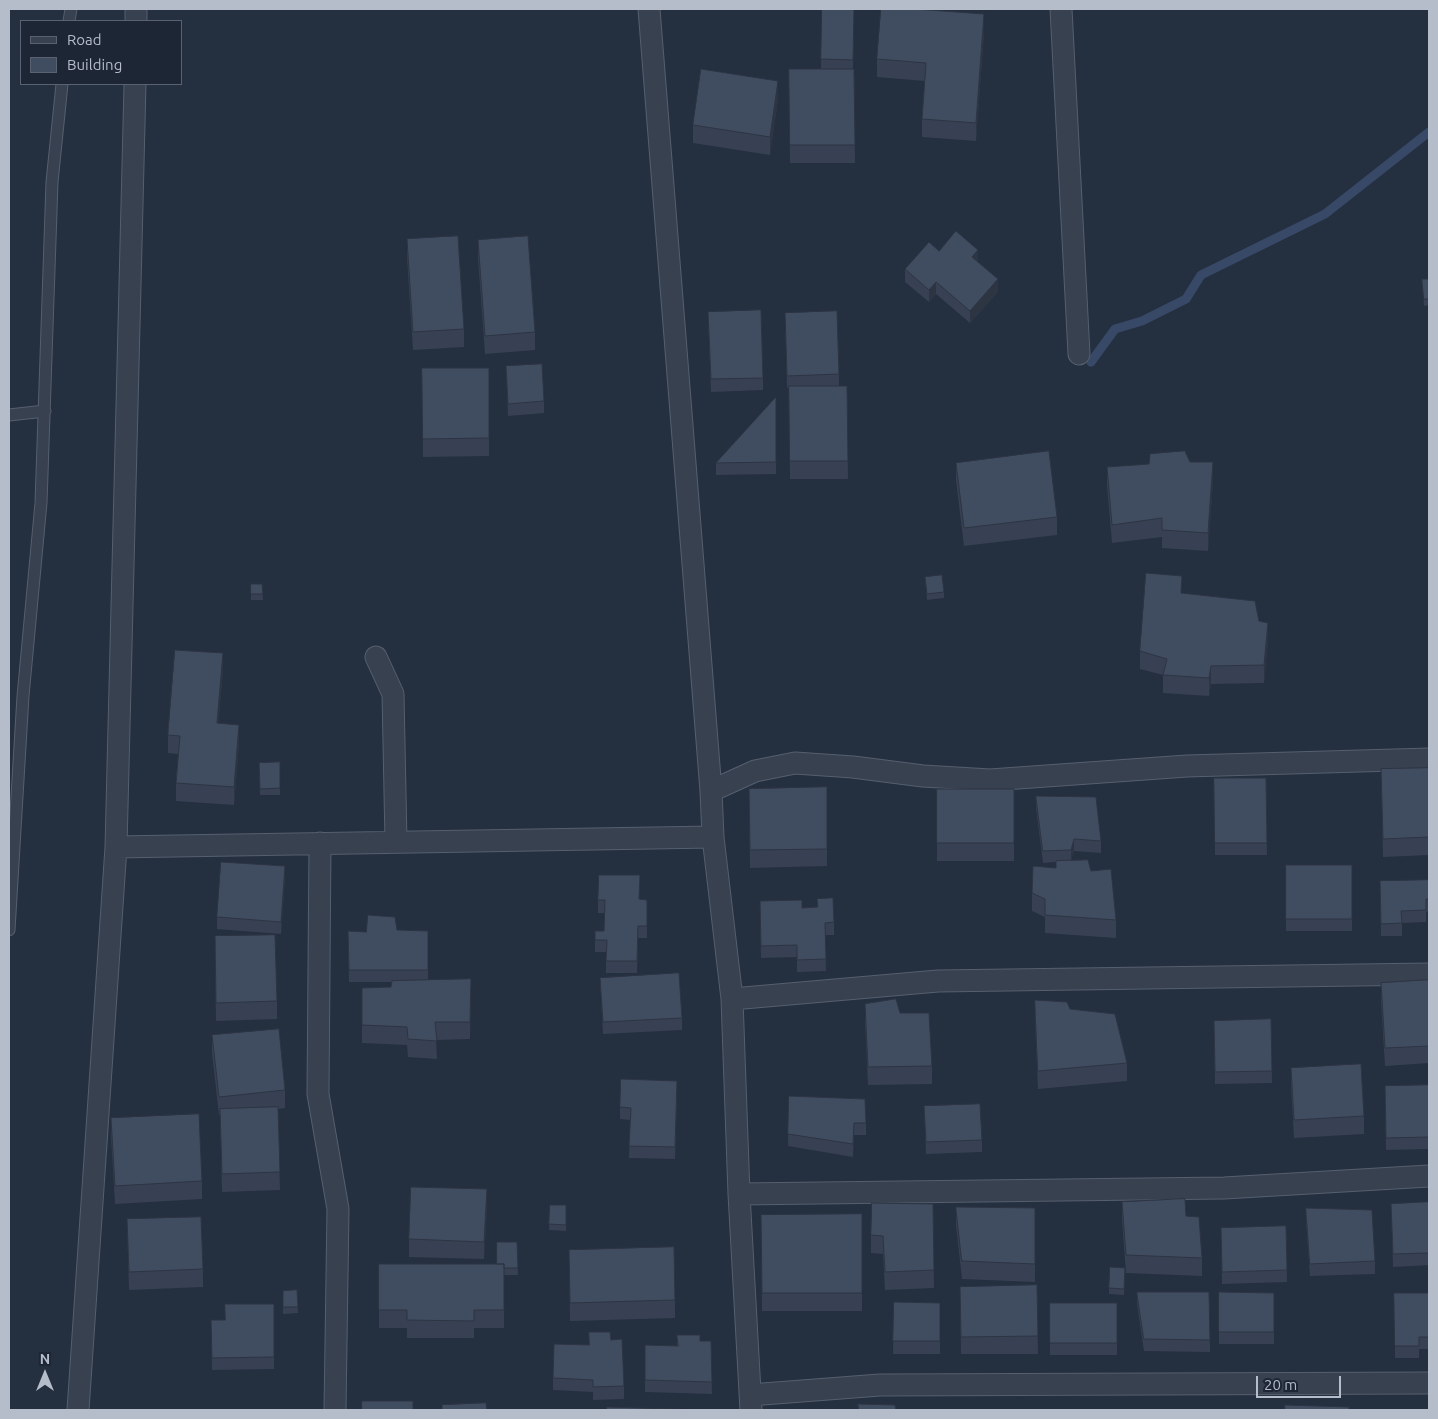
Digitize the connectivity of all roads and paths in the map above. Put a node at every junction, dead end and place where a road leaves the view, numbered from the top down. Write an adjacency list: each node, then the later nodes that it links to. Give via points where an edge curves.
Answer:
1 (649, 9): 10 (street)
2 (1061, 9): 5 (street)
3 (62, 85): 6 (lane, via 52,182)
4 (135, 85): 14 (street)
5 (1079, 354)
6 (45, 411): 7 (lane); 15 (lane)
7 (9, 415)
8 (376, 657): 12 (street, via 393,694)
9 (1429, 759): 10 (street, via 1187,766 990,780 795,763 755,770)
10 (712, 791): 11 (street)
11 (713, 837): 12 (street); 17 (street)
12 (396, 842): 13 (street)
13 (320, 843): 14 (street); 23 (street, via 318,1094 338,1209)
14 (116, 847): 22 (street)
15 (9, 930)
16 (1429, 974): 17 (street, via 938,981)
17 (732, 999): 19 (street)
18 (1429, 1176): 19 (street, via 1224,1188)
19 (739, 1194): 21 (street)
20 (1429, 1383): 21 (street, via 880,1384)
21 (751, 1403)
22 (78, 1410)
23 (335, 1410)

